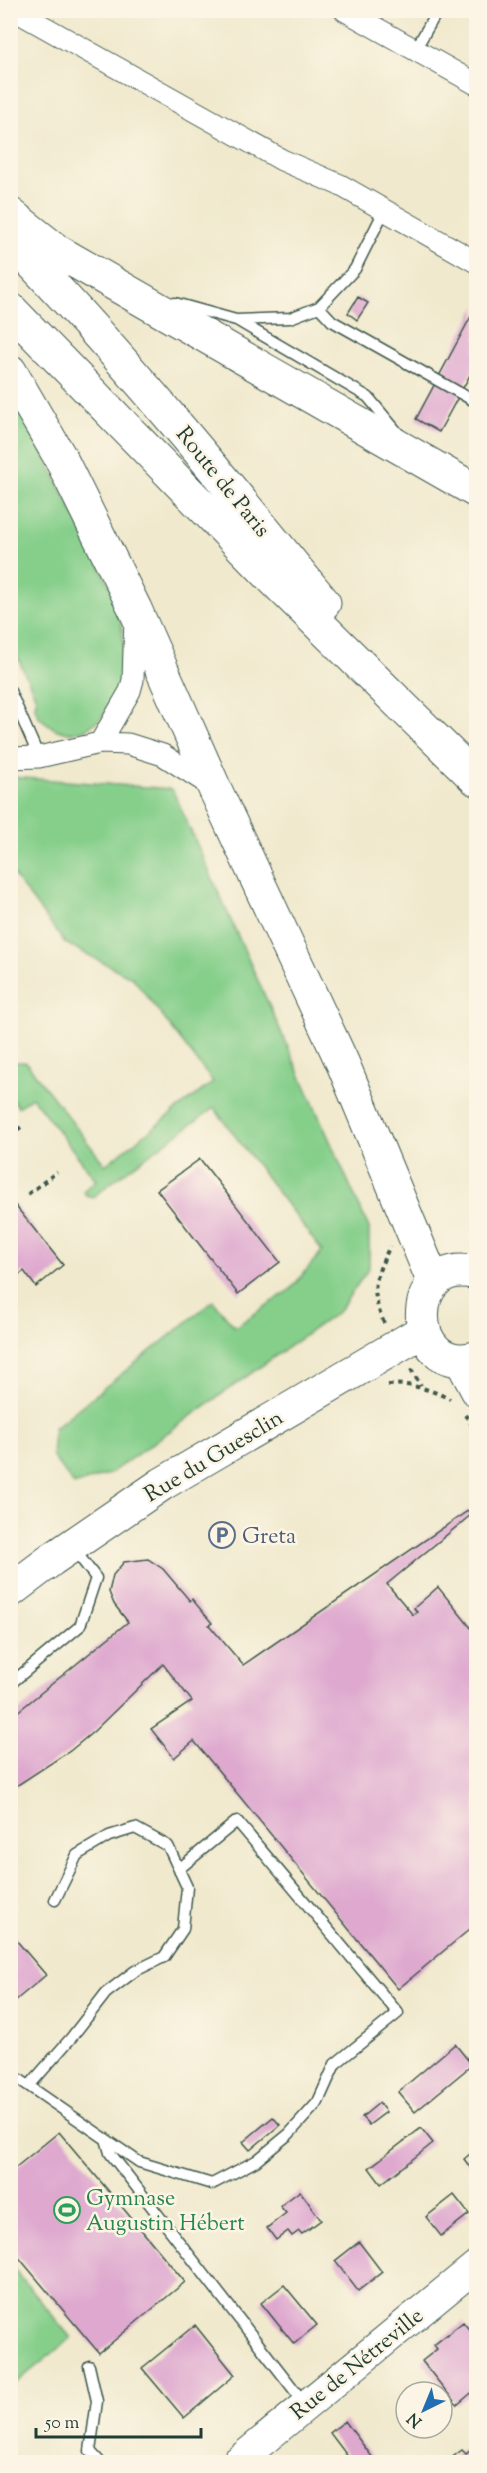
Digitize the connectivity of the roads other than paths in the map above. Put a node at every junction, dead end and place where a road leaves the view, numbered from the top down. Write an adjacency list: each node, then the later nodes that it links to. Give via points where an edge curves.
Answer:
1 (14, 10): 6 (street, via 282,160)
2 (344, 10): 4 (street)
3 (438, 10): 4 (lane)
4 (415, 50): 5 (street)
5 (477, 84)
6 (385, 209): 9 (street); 11 (lane, via 355,269)
7 (10, 214): 10 (main road, via 57,250)
8 (10, 240): 20 (main road, Route de Paris, via 164,407)
9 (477, 262)
10 (126, 290): 13 (lane); 16 (main road)
11 (319, 307): 13 (lane, via 290,318); 15 (lane, via 332,321)
12 (10, 309): 20 (main road, Route de Paris, via 276,582)
13 (236, 320): 16 (lane, via 369,397)
14 (10, 371): 18 (main road, via 60,457)
15 (477, 402)
16 (417, 457): 17 (main road)
17 (477, 491)
18 (135, 609): 21 (street, via 133,680); 25 (main road)
19 (10, 692): 22 (lane)
20 (428, 730): 24 (main road, Route de Paris)
21 (100, 743): 22 (street); 25 (street, via 128,744 163,755)
22 (39, 757): 23 (street)
23 (10, 758)
24 (477, 779)
25 (214, 787): 27 (main road, via 343,1064)
26 (474, 1271): 27 (main road, via 445,1275)
27 (434, 1283): 28 (main road, via 422,1305)
28 (423, 1331): 29 (main road, via 437,1350); 31 (main road, Rue du Guesclin, via 162,1484)
29 (468, 1358): 30 (street)
30 (477, 1391)
31 (72, 1547): 32 (main road, Rue du Guesclin); 33 (lane, via 96,1578 80,1626)
32 (10, 1591)
33 (10, 1684)
34 (179, 1869): 35 (lane, via 168,1846 135,1828 109,1836 77,1855); 37 (lane, via 187,1887 183,1929 164,1957 135,1971 106,1993); 38 (lane, via 237,1821 399,2013 335,2064 318,2102 289,2134 256,2161 212,2184 139,2162)
35 (55, 1900)
36 (10, 2073): 37 (lane)
37 (29, 2086): 38 (lane)
38 (106, 2139): 41 (lane, via 110,2153)
39 (477, 2266): 41 (street, Rue de Nétreville)
40 (88, 2366): 42 (lane, via 97,2401 90,2451)
41 (305, 2404): 43 (street, Rue de Nétreville)
42 (100, 2463)
43 (237, 2463)

